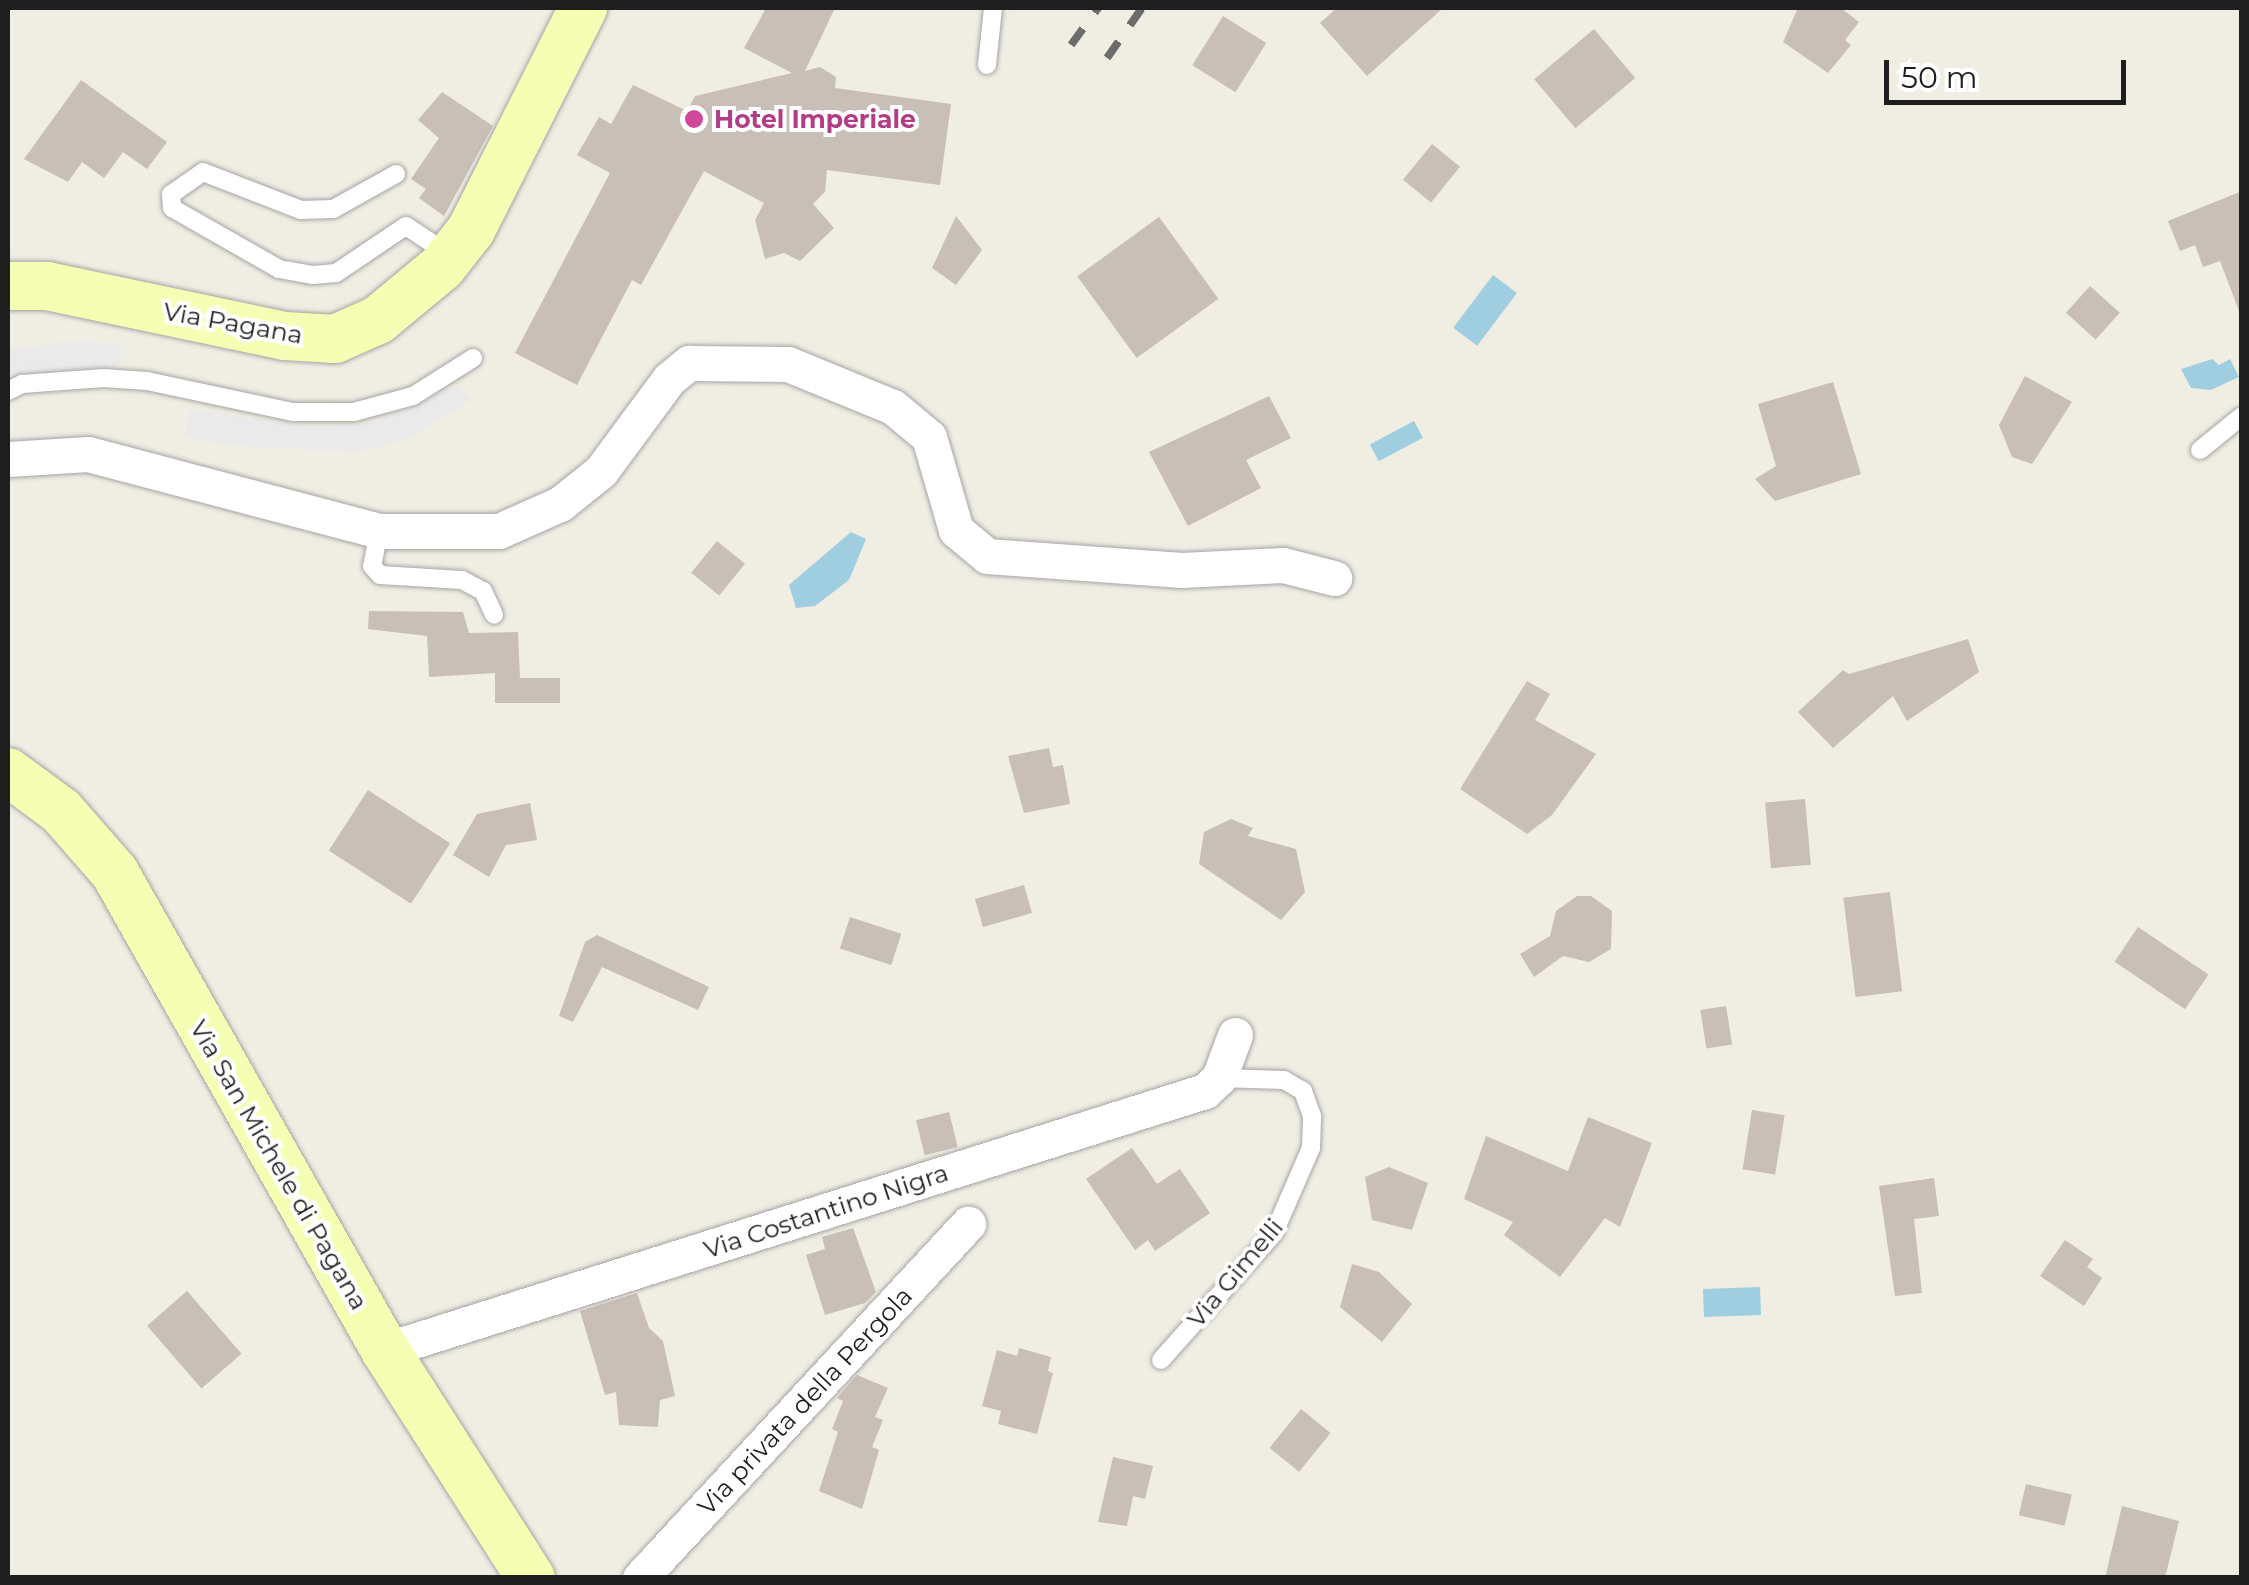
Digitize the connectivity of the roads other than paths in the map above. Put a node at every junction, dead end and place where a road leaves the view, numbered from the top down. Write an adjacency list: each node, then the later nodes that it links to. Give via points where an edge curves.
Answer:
1 (583, 8): 5 (main road, Via Pagana, via 504,170)
2 (993, 8): 3 (lane)
3 (987, 65)
4 (396, 174): 5 (lane, via 334,209 301,210 202,172 171,194 172,208 210,235 296,272 336,272 406,226)
5 (451, 256): 6 (main road, Via Pagana, via 378,320 335,338 285,336 47,286)
6 (8, 286)
7 (473, 358): 8 (lane, via 413,396 354,412 293,412 147,380 54,380)
8 (8, 392)
9 (2242, 416): 10 (lane)
10 (2200, 450)
11 (8, 459): 12 (street, via 88,454)
12 (379, 531): 13 (street, via 448,536 522,524 601,471 669,378 689,363 728,358 788,364 905,415 940,457 956,530 987,556 1181,570 1283,566); 14 (lane, via 372,566 380,575 462,580 483,591)
13 (1334, 578)
14 (494, 614)
15 (8, 772): 19 (main road, Via San Michele di Pagana, via 61,811 114,873)
16 (1235, 1035): 17 (street)
17 (1219, 1078): 19 (street, Via Costantino Nigra, via 1205,1091); 20 (lane, Via Gimelli, via 1284,1080 1304,1091 1312,1116 1310,1148 1274,1233)
18 (968, 1224): 22 (street, Via privata della Pergola)
19 (384, 1350): 21 (main road, Via San Michele di Pagana)
20 (1162, 1360)
21 (530, 1578)
22 (640, 1578)

